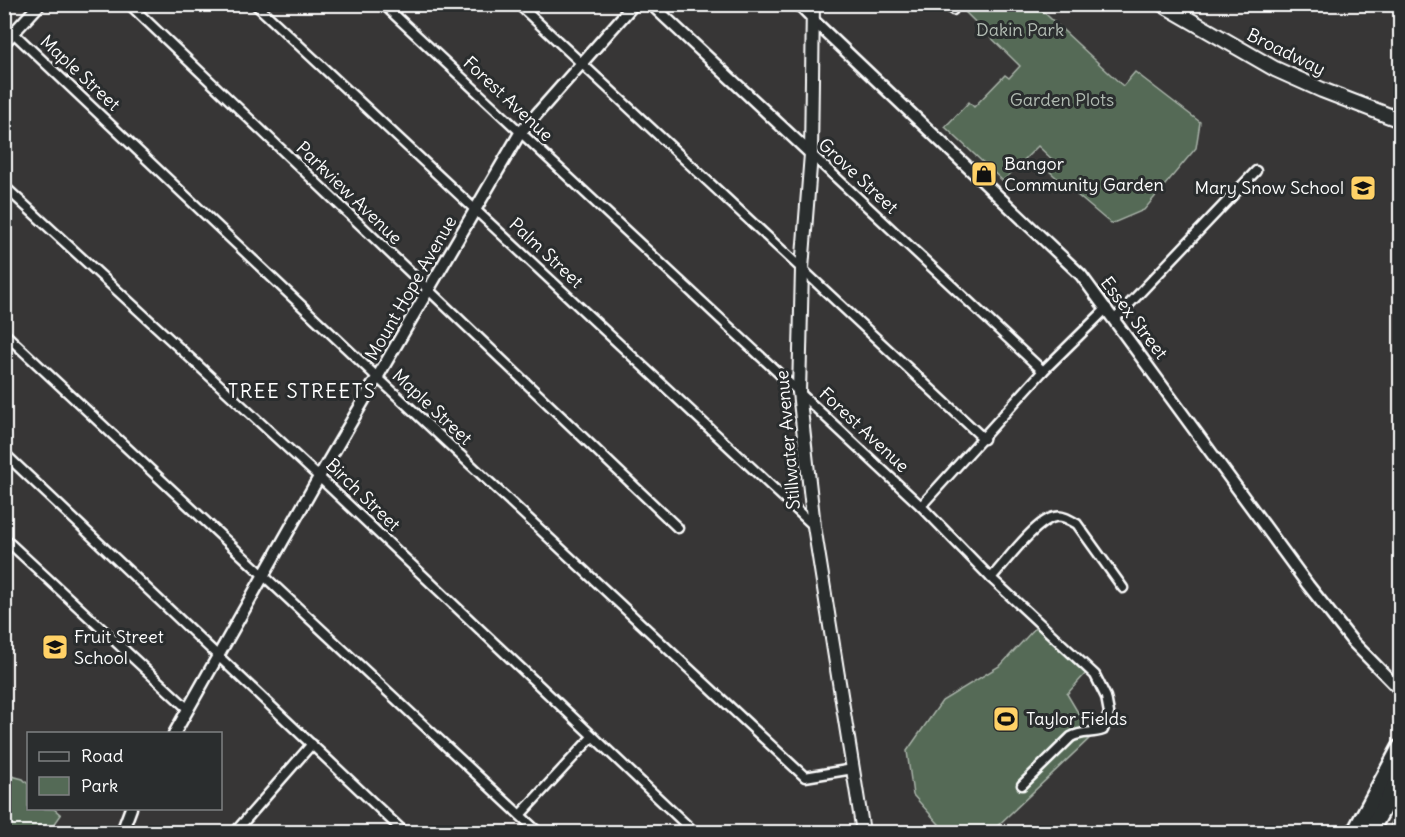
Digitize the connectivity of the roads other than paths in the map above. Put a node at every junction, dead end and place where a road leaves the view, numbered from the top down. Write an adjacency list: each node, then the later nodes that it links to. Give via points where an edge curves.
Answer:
1 (40, 4): 13 (street)
2 (129, 4): 23 (street, Parkview Avenue)
3 (255, 4): 21 (street, Palm Street)
4 (383, 4): 17 (street, Forest Avenue)
5 (518, 4): 15 (street)
6 (634, 4): 15 (street, Mount Hope Avenue)
7 (651, 4): 18 (street, Grove Street)
8 (797, 4): 11 (street, Essex Street)
9 (813, 4): 11 (main road, Stillwater Avenue)
10 (1162, 4): 16 (main road, Broadway, via 1275,69)
11 (813, 20): 18 (main road, Stillwater Avenue); 24 (street, Essex Street, via 1081,275)
12 (4, 24): 13 (street, Maple Street)
13 (14, 33): 14 (street); 28 (street, Maple Street)
14 (4, 43)
15 (581, 64): 17 (street, Mount Hope Avenue); 22 (street)
16 (1401, 120)
17 (520, 132): 21 (street, Mount Hope Avenue); 29 (street, Forest Avenue)
18 (811, 154): 22 (main road, Stillwater Avenue); 27 (street, Grove Street)
19 (1256, 171): 25 (street)
20 (4, 186): 32 (street, Birch Street)
21 (475, 209): 23 (street, Mount Hope Avenue); 34 (street, Palm Street)
22 (802, 269): 29 (main road, Stillwater Avenue); 30 (street)
23 (429, 292): 28 (street, Mount Hope Avenue); 35 (street, Parkview Avenue)
24 (1107, 308): 25 (street, Essex Street); 27 (street)
25 (1115, 319): 41 (street, Essex Street, via 1308,585 1353,642)
26 (4, 333): 37 (street)
27 (1043, 371): 30 (street)
28 (378, 378): 32 (street, Mount Hope Avenue); 47 (street, Maple Street, via 805,777)
29 (799, 392): 33 (street, Forest Avenue); 34 (main road, Stillwater Avenue)
30 (984, 439): 33 (street)
31 (4, 453): 40 (street)
32 (320, 477): 37 (street, Mount Hope Avenue); 44 (street, Birch Street)
33 (921, 506): 38 (street, Forest Avenue)
34 (814, 526): 47 (main road, Stillwater Avenue)
35 (678, 528)
36 (4, 538): 42 (street)
37 (265, 578): 40 (street, Mount Hope Avenue); 51 (street)
38 (991, 578): 39 (street, via 1043,522 1066,517 1077,524); 49 (street, Forest Avenue, via 1095,675 1109,713 1103,730 1071,737)
39 (1124, 588)
40 (218, 654): 42 (street, Mount Hope Avenue); 45 (street)
41 (1400, 690)
42 (188, 709): 43 (street, Mount Hope Avenue)
43 (175, 732)
44 (592, 737): 51 (street); 56 (street, Birch Street)
45 (312, 744): 52 (street); 54 (street)
46 (1401, 748): 58 (highway)
47 (853, 769): 57 (main road, Stillwater Avenue)
48 (1401, 777): 59 (highway)
49 (1022, 785)
50 (130, 810): 53 (street)
51 (520, 815): 55 (street)
52 (400, 831)
53 (122, 832)
54 (235, 832)
55 (538, 832)
56 (694, 832)
57 (863, 832)
58 (1354, 832)
59 (1370, 832)

